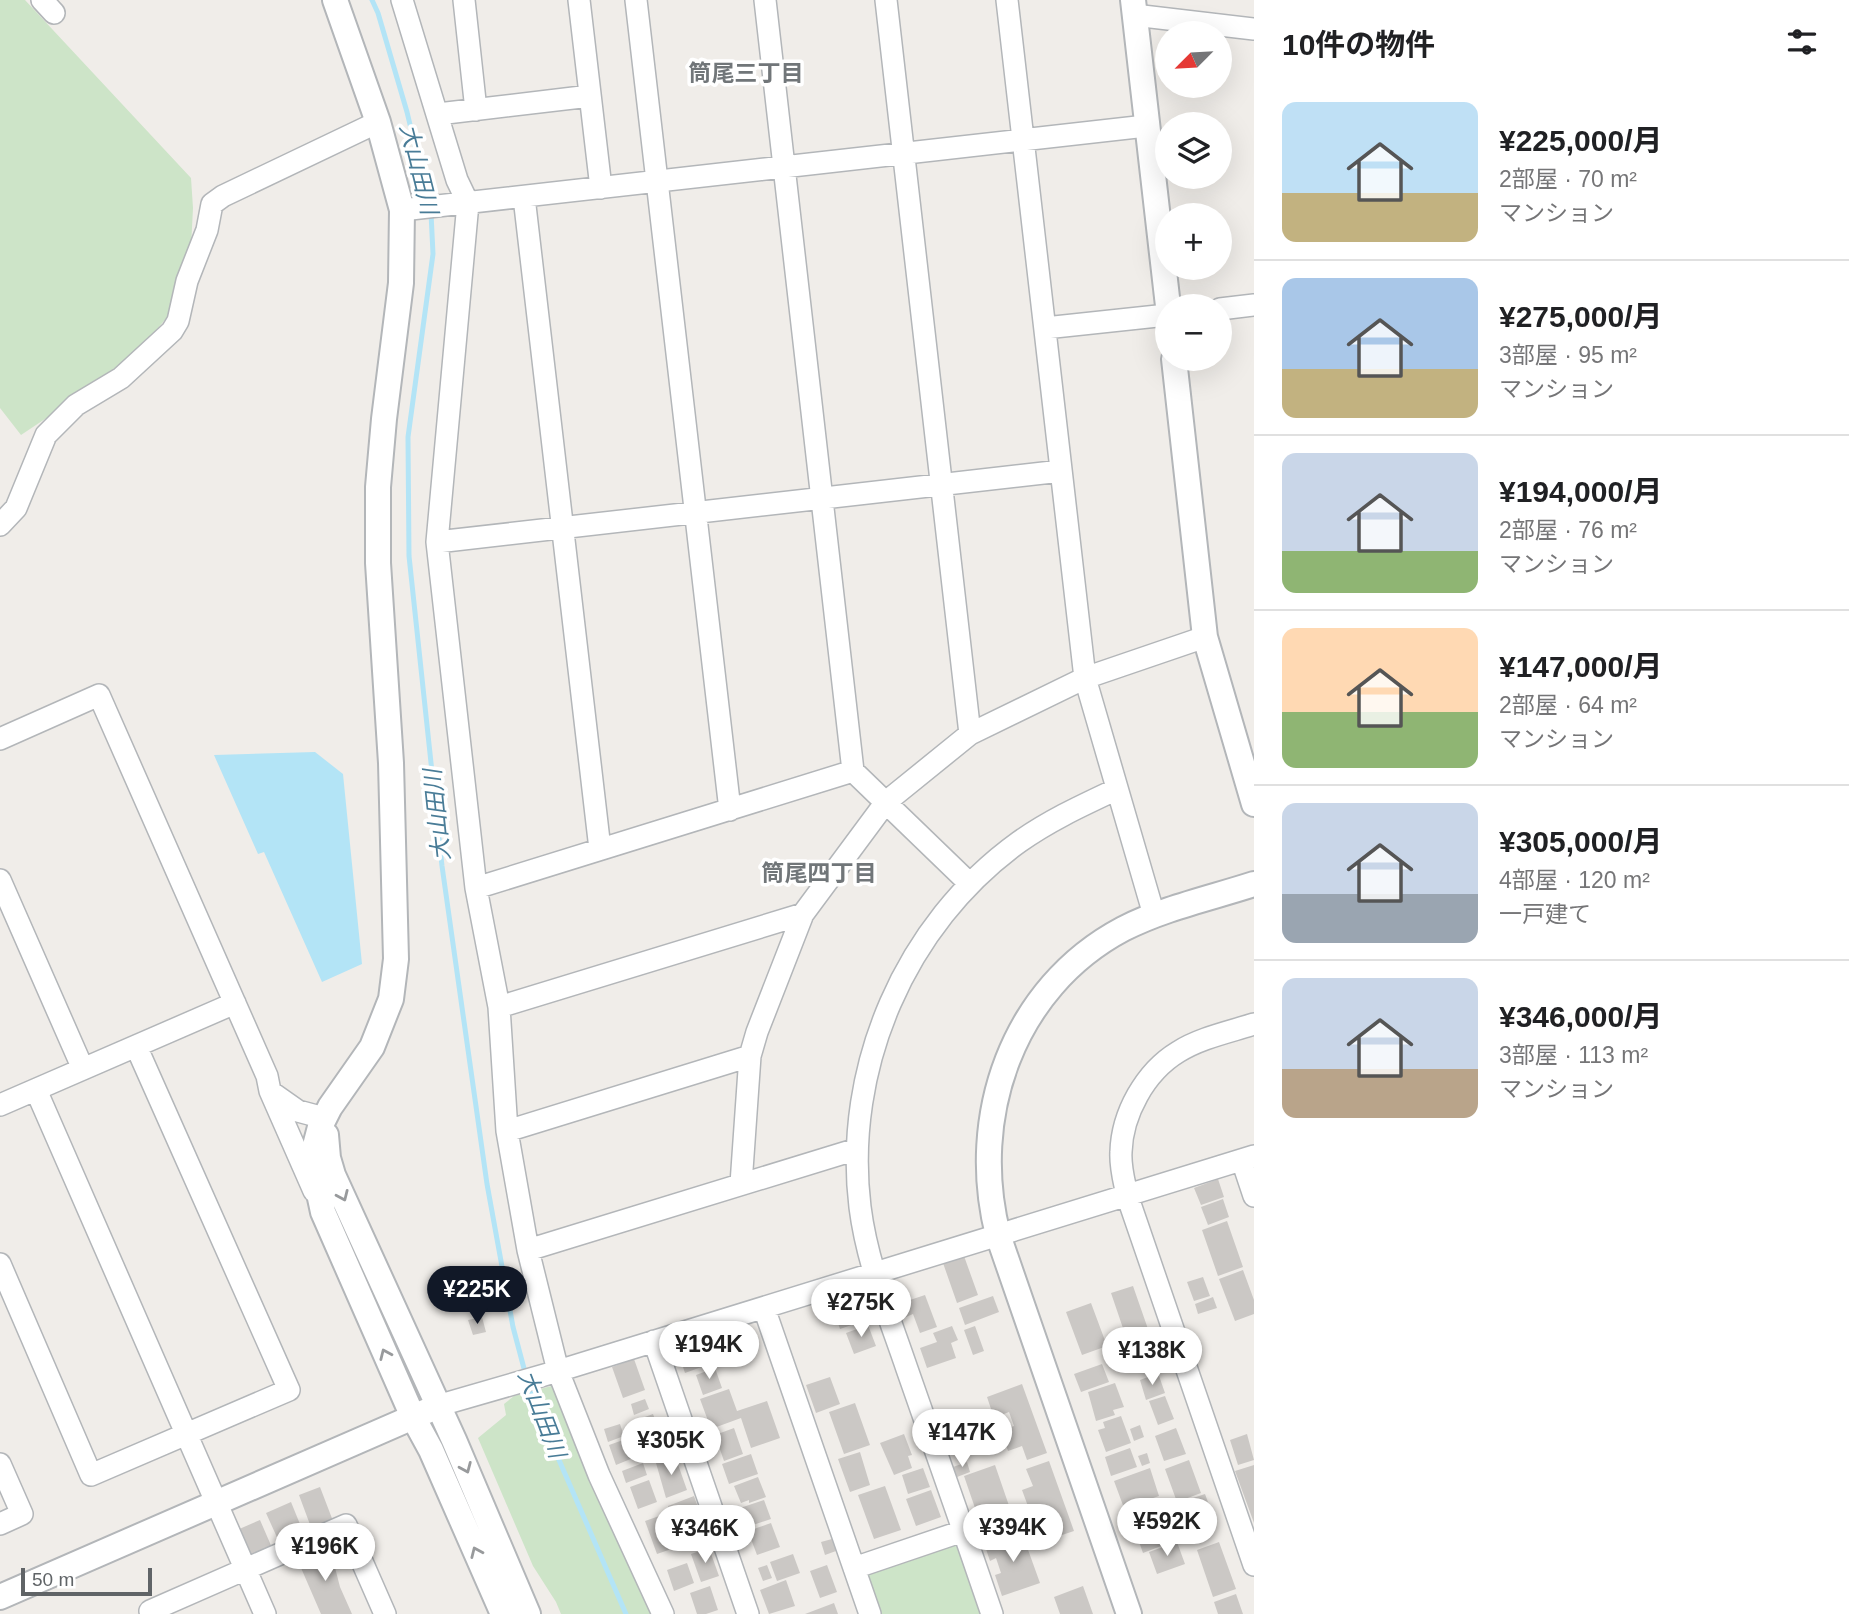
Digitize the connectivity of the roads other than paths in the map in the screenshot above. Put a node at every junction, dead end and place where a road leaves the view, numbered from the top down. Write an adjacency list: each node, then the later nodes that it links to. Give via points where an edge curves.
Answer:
1 (335, 0): 14 (street)
2 (402, 0): 13 (street)
3 (464, 0): 12 (street)
4 (579, 0): 11 (street)
5 (636, 0): 19 (street)
6 (765, 0): 18 (street)
7 (886, 0): 17 (street)
8 (1007, 0): 16 (street)
9 (1133, 7): 10 (street); 15 (street)
10 (1254, 29)
11 (590, 96): 12 (street); 20 (street)
12 (477, 110): 13 (street)
13 (439, 114): 22 (street)
14 (378, 122): 23 (street); 34 (street, via 212,204 172,331 121,378 76,405 46,435 16,508)
15 (1146, 126): 16 (street); 24 (street)
16 (1024, 141): 17 (street); 28 (street)
17 (904, 154): 18 (street); 31 (street)
18 (785, 167): 19 (street); 32 (street)
19 (657, 181): 20 (street); 33 (street)
20 (601, 188): 21 (street)
21 (524, 197): 22 (street); 35 (street)
22 (461, 204): 23 (street); 36 (street)
23 (402, 210): 63 (street, via 401,283 378,487 396,959 391,999 376,1038)
24 (1167, 294)
25 (1254, 305): 26 (street)
26 (1232, 308)
27 (1155, 316): 28 (street)
28 (1045, 328): 30 (street)
29 (1175, 371): 37 (street)
30 (1061, 471): 31 (street); 38 (street)
31 (943, 485): 32 (street); 39 (street)
32 (823, 497): 33 (street); 42 (street)
33 (695, 512): 35 (street); 46 (street)
34 (0, 525)
35 (564, 528): 36 (street); 47 (street)
36 (437, 542): 51 (street)
37 (1205, 638): 38 (street); 41 (street)
38 (1086, 678): 39 (street); 43 (street)
39 (970, 734): 44 (street)
40 (0, 739): 54 (street, via 99,695)
41 (1246, 747): 45 (street)
42 (853, 771): 44 (street); 46 (street)
43 (1117, 789): 49 (street, via 1033,832); 53 (street)
44 (886, 802): 49 (street); 52 (street)
45 (1254, 804)
46 (730, 810): 47 (street)
47 (600, 849): 51 (street)
48 (0, 880): 59 (street)
49 (970, 884): 65 (street, via 926,937 889,1004 870,1060)
50 (1254, 884): 53 (street)
51 (476, 888): 55 (street)
52 (803, 914): 55 (street); 58 (street)
53 (1154, 915): 71 (street, via 1105,940 1068,971 1031,1014 1008,1057 993,1110 988,1154 991,1207)
54 (235, 1003): 57 (street); 61 (street)
55 (499, 1007): 64 (street)
56 (1254, 1024): 68 (street, via 1191,1045 1143,1086 1129,1115 1121,1150)
57 (136, 1046): 59 (street); 80 (street, via 289,1390)
58 (750, 1056): 64 (street); 67 (street)
59 (83, 1069): 60 (street)
60 (36, 1090): 62 (street); 80 (street)
61 (270, 1091): 63 (street, via 298,1111); 70 (street)
62 (0, 1105)
63 (327, 1113): 70 (street, via 313,1161); 78 (street, one-way to 78, via 333,1175)
64 (507, 1130): 72 (street)
65 (857, 1149): 67 (street); 74 (street, via 860,1207)
66 (1248, 1158): 68 (street); 69 (street)
67 (741, 1184): 72 (street)
68 (1127, 1195): 71 (street); 85 (street)
69 (1254, 1196)
70 (323, 1212): 79 (street, one-way to 70)
71 (998, 1235): 74 (street); 98 (street)
72 (528, 1250): 77 (street)
73 (0, 1264): 80 (street, via 91,1475)
74 (874, 1274): 75 (street); 84 (street)
75 (764, 1308): 76 (street); 87 (street)
76 (654, 1342): 77 (street); 95 (street)
77 (558, 1371): 78 (street); 94 (street, via 599,1475)
78 (438, 1406): 79 (street); 93 (street, one-way to 93)
79 (413, 1417): 82 (street); 92 (street, one-way to 79)
80 (187, 1434): 82 (street)
81 (0, 1464): 83 (street, via 22,1514)
82 (217, 1502): 86 (street); 88 (street)
83 (0, 1524)
84 (963, 1531): 87 (street); 97 (street)
85 (1254, 1565)
86 (245, 1569): 89 (street); 90 (street); 91 (street, via 346,1525)
87 (854, 1569): 96 (street)
88 (0, 1597)
89 (151, 1614)
90 (265, 1614)
91 (385, 1614)
92 (503, 1614)
93 (528, 1614)
94 (663, 1614)
95 (748, 1614)
96 (870, 1614)
97 (992, 1614)
98 (1129, 1614)

